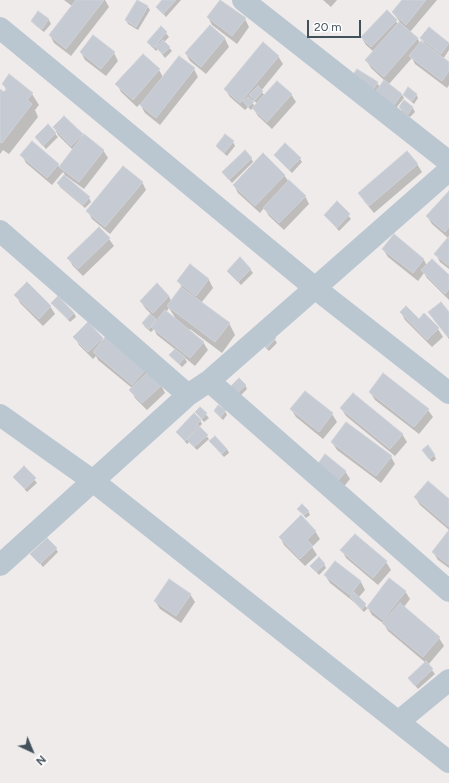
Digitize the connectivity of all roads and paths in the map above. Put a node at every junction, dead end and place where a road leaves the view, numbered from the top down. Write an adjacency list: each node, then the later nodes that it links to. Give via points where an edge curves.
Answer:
1 (243, 0): 3 (street)
2 (0, 28): 6 (street)
3 (449, 162)
4 (449, 170): 6 (street)
5 (0, 232): 9 (street)
6 (315, 288): 7 (street); 8 (street)
7 (208, 381): 9 (street); 13 (street)
8 (449, 393)
9 (188, 395): 11 (street)
10 (0, 415): 11 (street)
11 (93, 481): 12 (street); 15 (street)
12 (0, 565)
13 (449, 591)
14 (449, 680): 15 (street)
15 (398, 722): 16 (street)
16 (449, 762)

